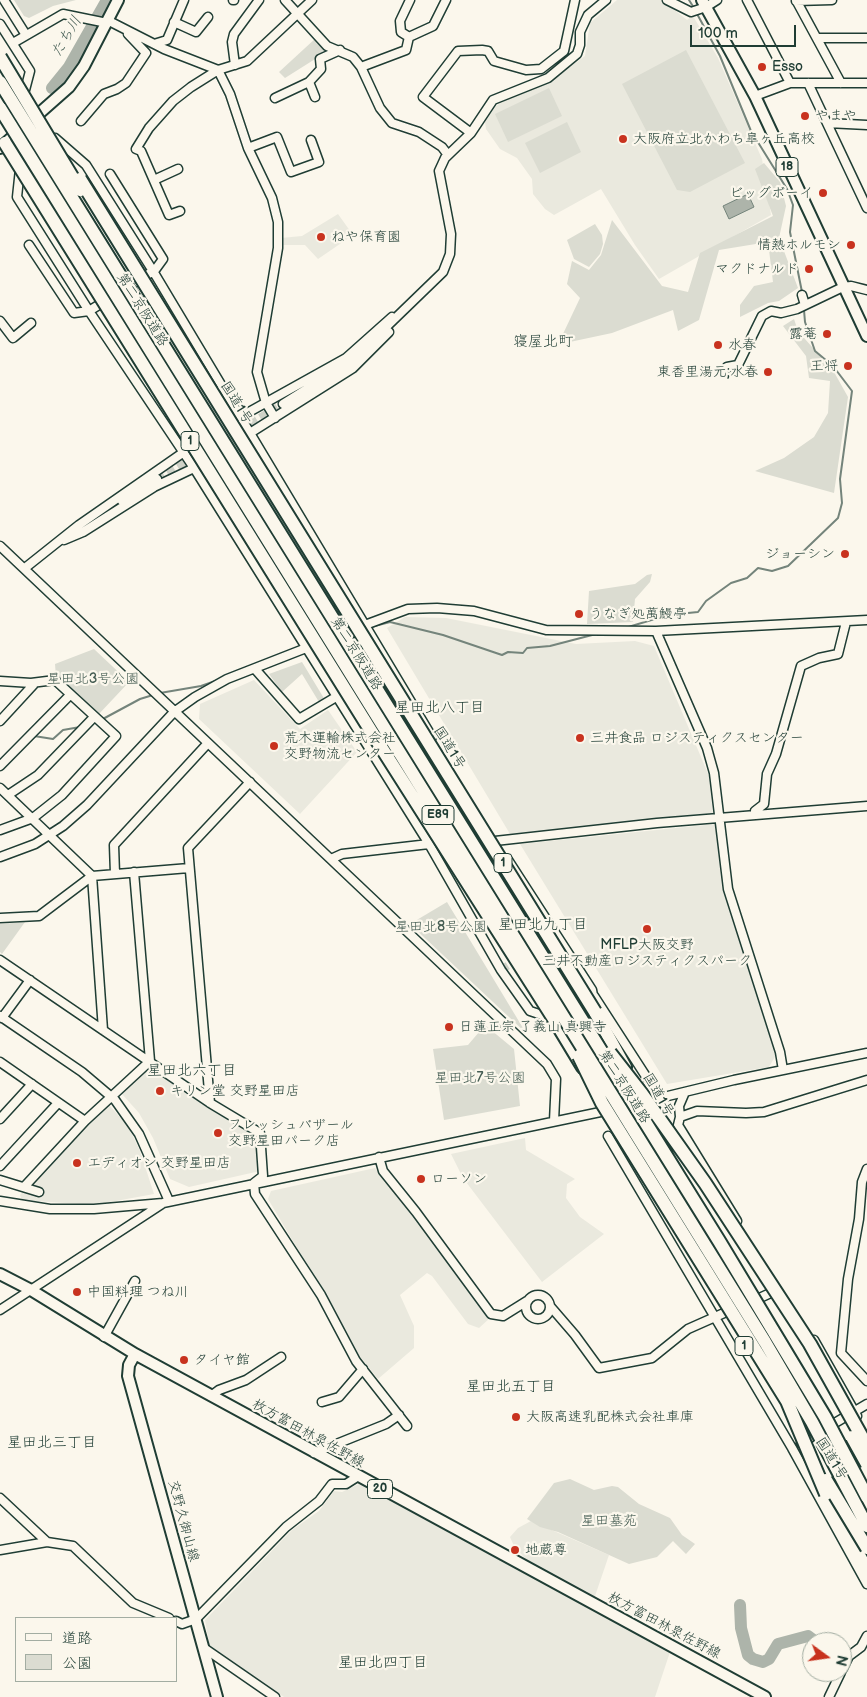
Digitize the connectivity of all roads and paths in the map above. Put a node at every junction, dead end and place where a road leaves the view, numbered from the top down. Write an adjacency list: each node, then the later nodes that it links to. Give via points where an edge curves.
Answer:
1 (4, 0): 23 (street)
2 (118, 0): 19 (main road)
3 (184, 0): 20 (street)
4 (285, 0): 17 (street)
5 (312, 0): 17 (street)
6 (410, 0): 24 (street, via 400,21 401,32)
7 (446, 0): 24 (street, via 433,26)
8 (575, 0): 51 (street, via 564,51 541,68 526,70 494,61 488,51 458,51 423,97)
9 (606, 0): 51 (street, via 588,15 582,25 577,54 548,78 493,100)
10 (667, 0): 16 (street, via 691,12)
11 (717, 0): 16 (street)
12 (747, 0): 37 (street)
13 (796, 0): 14 (street); 25 (street)
14 (832, 0)
15 (257, 1): 32 (street, via 234,34)
16 (704, 4): 42 (main road, 18)
17 (298, 13): 30 (street, via 327,46); 32 (street, via 247,61)
18 (208, 17): 20 (street, via 196,32)
19 (108, 22): 22 (street); 23 (street, via 63,14); 46 (main road, via 69,87)
20 (174, 22): 28 (street, via 166,40)
21 (0, 24): 27 (street)
22 (123, 29): 28 (street); 48 (street, via 146,53 126,83 104,94)
23 (26, 35): 27 (street)
24 (408, 37): 33 (street, via 406,50)
25 (818, 38): 26 (street); 39 (street)
26 (867, 38)
27 (12, 43): 41 (street, via 30,71)
28 (154, 44): 34 (street)
29 (0, 50): 41 (highway, 国道1号 / 1)
30 (340, 50): 33 (street, via 353,56); 36 (street, via 320,59 321,69)
31 (0, 57): 81 (highway, bridge, via 183,363)
32 (235, 65): 34 (street)
33 (361, 67): 56 (street, via 380,108 392,123 419,132 442,147)
34 (218, 70): 55 (street, via 230,94); 60 (street, via 173,101 149,128 136,150 141,151)
35 (0, 82): 81 (highway, 第二京阪道路 / E89, bridge)
36 (309, 82): 43 (street); 44 (street)
37 (790, 83): 38 (street); 42 (street)
38 (808, 83): 39 (street); 49 (street)
39 (841, 83): 40 (street)
40 (867, 83)
41 (26, 90): 46 (highway, 国道1号 / 1)
42 (754, 96): 65 (main road, 18)
43 (315, 97)
44 (275, 98)
45 (0, 108): 82 (highway, 第二京阪道路 / E89, bridge)
46 (40, 113): 52 (highway, 国道1号 / 1); 54 (main road)
47 (0, 117): 82 (highway, bridge, via 168,396)
48 (81, 121)
49 (827, 123): 50 (street); 61 (street)
50 (867, 124)
51 (472, 134): 56 (street)
52 (54, 138): 64 (street, via 86,165); 129 (highway, 国道1号 / 1, bridge)
53 (311, 140): 55 (street, via 319,162 291,172 277,137)
54 (2, 142): 57 (highway, 国道1号 / 1, bridge)
55 (248, 148): 75 (street, via 272,198 278,227 278,248 257,372)
56 (448, 155): 68 (street, via 439,172 451,234 450,254 443,272)
57 (20, 168): 70 (street, via 16,197); 89 (highway, 国道1号 / 1, bridge)
58 (178, 169): 60 (street)
59 (110, 174): 64 (street, via 163,259)
60 (154, 180): 62 (street, via 170,216)
61 (867, 208)
62 (180, 211)
63 (29, 245): 70 (street, via 74,313)
64 (153, 271): 70 (street); 77 (street)
65 (843, 286): 66 (street); 69 (street); 73 (main road, 18)
66 (867, 290)
67 (802, 295): 69 (street)
68 (413, 303): 75 (street, via 384,323 346,358); 76 (street, via 350,362); 78 (street, via 354,368)
69 (805, 305): 74 (street, via 781,313 771,311 762,316 738,365)
70 (88, 311): 80 (street)
71 (0, 321): 72 (street, via 13,338)
72 (31, 323)
73 (867, 336)
74 (727, 367)
75 (266, 402): 77 (street); 78 (street)
76 (283, 404)
77 (240, 417): 79 (street)
78 (275, 418): 79 (street)
79 (250, 433): 92 (street)
80 (184, 452): 83 (street); 85 (street)
81 (230, 453): 128 (highway, 第二京阪道路 / E89, bridge)
82 (219, 462): 131 (highway, 第二京阪道路 / E89, bridge)
83 (194, 468): 85 (street, via 154,487 83,532); 86 (street)
84 (157, 479): 85 (street)
85 (58, 543): 88 (street)
86 (243, 545): 89 (street, via 259,557); 94 (street)
87 (0, 546): 88 (street)
88 (24, 568): 102 (street)
89 (282, 588): 99 (highway, 国道1号 / 1, bridge)
90 (867, 620): 91 (street)
91 (846, 622): 93 (street); 111 (street, via 838,654 801,666 776,754 767,774 764,804 755,811)
92 (364, 624): 93 (street, via 408,609 437,608 474,611 546,630); 94 (street); 116 (street)
93 (656, 631): 113 (street, via 707,748)
94 (306, 648): 95 (street); 100 (street)
95 (254, 669): 100 (street, via 299,719); 102 (street, via 208,688)
96 (0, 681): 97 (street)
97 (35, 683): 98 (street, via 55,680); 104 (street)
98 (70, 694): 103 (street); 106 (street)
99 (350, 696): 101 (street); 131 (highway, 国道1号 / 1, bridge)
100 (336, 697): 101 (street)
101 (345, 710): 117 (street)
102 (174, 712): 105 (street); 115 (street, via 87,805)
103 (94, 717): 109 (street, via 38,775); 112 (street, via 116,736 62,796)
104 (0, 721)
105 (208, 743): 107 (street); 122 (street, via 114,845)
106 (0, 766)
107 (250, 782): 119 (street); 120 (street, via 188,848)
108 (0, 788): 109 (street)
109 (8, 795): 112 (street)
110 (867, 806): 111 (street)
111 (756, 815): 113 (street)
112 (33, 818): 114 (street); 115 (street)
113 (720, 818): 116 (street); 136 (street, via 728,889)
114 (0, 830)
115 (49, 834): 118 (street, via 34,844); 123 (street)
116 (495, 841): 127 (street)
117 (429, 844): 119 (street, via 342,854); 131 (street, via 506,977 530,1011)
118 (0, 857)
119 (331, 859): 149 (street, via 553,1071 556,1079)
120 (190, 868): 121 (street); 144 (street)
121 (134, 872): 122 (street); 134 (street)
122 (115, 874): 123 (street)
123 (92, 876): 124 (street, via 39,916); 132 (street)
124 (0, 918)
125 (0, 960): 126 (street)
126 (30, 980): 130 (street); 132 (street)
127 (593, 995): 129 (street); 137 (street)
128 (573, 1007): 182 (highway, bridge, via 642,1094 705,1183 810,1344); 187 (highway, 第二京阪道路 / E89, bridge, via 776,1335 825,1417)
129 (595, 1012): 142 (highway, 国道1号 / 1)
130 (1, 1017): 141 (street, via 82,1072)
131 (558, 1017): 145 (highway, 国道1号 / 1); 189 (highway, 第二京阪道路 / E89, bridge, via 765,1342); 193 (highway, bridge, via 602,1103 787,1401 826,1494)
132 (103, 1030): 134 (street)
133 (867, 1053): 136 (street)
134 (150, 1061): 141 (street); 144 (street)
135 (2, 1067): 139 (street)
136 (783, 1070): 140 (street)
137 (647, 1078)
138 (867, 1080): 146 (street, via 764,1112 697,1111)
139 (32, 1084): 143 (street); 147 (street)
140 (684, 1092): 142 (street); 146 (street, via 679,1106)
141 (111, 1096): 148 (street); 159 (street, via 140,1134)
142 (644, 1102): 145 (street); 185 (highway, 国道1号 / 1, bridge, via 814,1366)
143 (58, 1103): 148 (street); 152 (street)
144 (210, 1103): 155 (street, via 260,1134 263,1176)
145 (610, 1110): 149 (street); 160 (highway, 国道1号 / 1, bridge)
146 (680, 1117): 165 (street, via 678,1125)
147 (0, 1119)
148 (85, 1121): 156 (street)
149 (554, 1121): 151 (street)
150 (608, 1136): 161 (street)
151 (379, 1156): 155 (street); 166 (street, via 383,1171 491,1314 503,1316)
152 (0, 1166)
153 (867, 1169): 174 (street, via 862,1182 848,1278 841,1353)
154 (0, 1180): 156 (street)
155 (254, 1183): 159 (street); 173 (street, via 255,1194 321,1295)
156 (24, 1187): 157 (street)
157 (39, 1192)
158 (0, 1201): 159 (street, via 50,1209 94,1209)
159 (166, 1202): 164 (street)
160 (672, 1223): 161 (street); 191 (highway, 国道1号 / 1, bridge)
161 (669, 1240): 169 (street)
162 (0, 1274): 164 (main road, 枚方富田林泉佐野線 / 20)
163 (135, 1281): 170 (street)
164 (31, 1290): 168 (street); 170 (main road, 枚方富田林泉佐野線 / 20)
165 (779, 1290): 169 (street); 178 (street, via 820,1349)
166 (527, 1302): 167 (street, via 532,1296 540,1295 547,1298); 167 (street, via 528,1313 538,1319 546,1316)
167 (550, 1306): 169 (street, via 598,1368 652,1358 688,1329)
168 (0, 1310)
169 (716, 1316): 183 (street)
170 (104, 1337): 171 (main road, 枚方富田林泉佐野線 / 20)
171 (135, 1354): 175 (main road, 枚方富田林泉佐野線 / 20); 196 (main road, 交野久御山線, via 128,1376)
172 (281, 1357): 175 (street, via 246,1380)
173 (363, 1369): 176 (street, via 339,1397); 179 (street)
174 (867, 1381)
175 (211, 1396): 184 (main road, 枚方富田林泉佐野線 / 20)
176 (322, 1402)
177 (867, 1404): 178 (street)
178 (855, 1411): 181 (street); 183 (street)
179 (399, 1415): 180 (street); 184 (street, via 386,1424)
180 (407, 1426)
181 (867, 1435)
182 (867, 1446)
183 (792, 1448): 194 (street)
184 (314, 1453): 186 (main road, 枚方富田林泉佐野線 / 20)
185 (867, 1464)
186 (357, 1477): 196 (street, via 346,1484 332,1484 319,1501 286,1527); 204 (main road, 枚方富田林泉佐野線 / 20)
187 (867, 1497)
188 (0, 1498): 190 (street)
189 (867, 1526)
190 (47, 1542): 192 (street); 195 (street, via 73,1546 134,1603)
191 (867, 1548)
192 (0, 1550)
193 (867, 1570)
194 (867, 1584)
195 (167, 1617)
196 (196, 1619): 197 (street, via 182,1624); 199 (main road, 交野久御山線)
197 (178, 1622)
198 (867, 1636): 200 (street, via 861,1647)
199 (204, 1648): 202 (main road, 交野久御山線); 203 (street)
200 (852, 1654)
201 (836, 1682): 205 (street)
202 (217, 1697)
203 (276, 1697)
204 (765, 1697)
205 (829, 1697)

